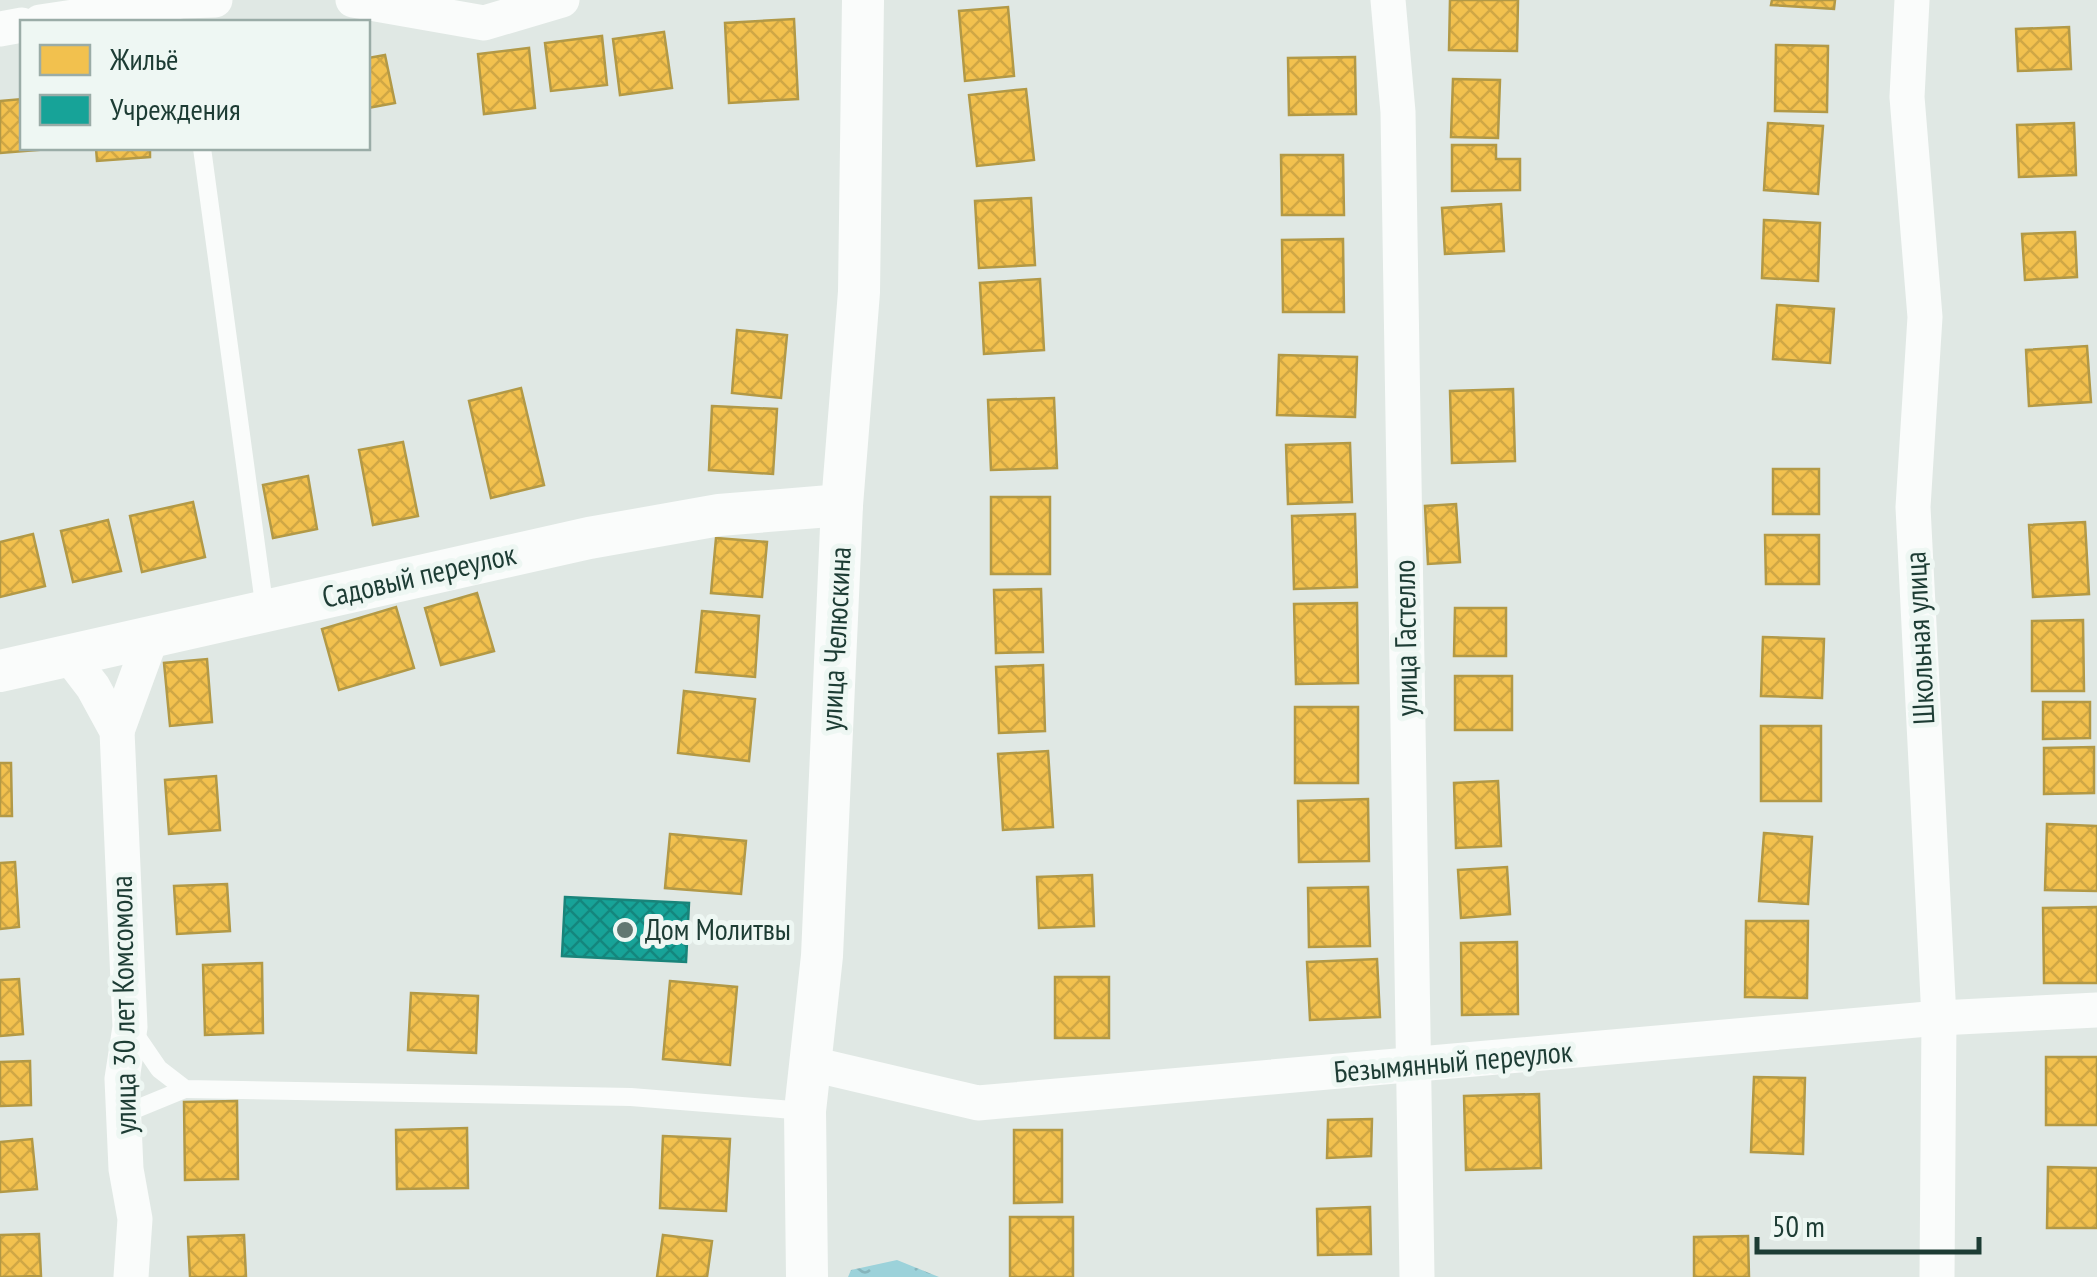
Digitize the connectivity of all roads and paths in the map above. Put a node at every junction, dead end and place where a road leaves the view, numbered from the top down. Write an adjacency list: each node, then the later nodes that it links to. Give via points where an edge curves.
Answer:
1 (182, 0): 2 (street); 8 (street)
2 (215, 0)
3 (353, 0): 4 (street, via 484,23)
4 (562, 0)
5 (863, 0): 10 (street, улица Челюскина, via 859,292)
6 (1388, 0): 20 (street, улица Гастелло, via 1398,112)
7 (1912, 0): 17 (street, Школьная улица, via 1907,98 1925,317 1914,507)
8 (53, 20)
9 (202, 150): 11 (lane)
10 (842, 505): 11 (street, Садовый переулок, via 719,514 608,534); 19 (street, улица Челюскина)
11 (265, 611): 12 (street, Садовый переулок)
12 (151, 638): 13 (street, Садовый переулок); 15 (street, улица 30 лет Комсомола)
13 (70, 657): 14 (street, Садовый переулок); 15 (street, улица 30 лет Комсомола)
14 (0, 671)
15 (117, 732): 18 (street, улица 30 лет Комсомола)
16 (2097, 1010): 17 (street, Безымянный переулок)
17 (1939, 1018): 20 (street, Безымянный переулок); 27 (street, Школьная улица)
18 (130, 1027): 21 (lane, via 159,1069); 23 (street, улица 30 лет Комсомола)
19 (812, 1064): 20 (street, Безымянный переулок, via 978,1103); 22 (street, улица Челюскина)
20 (1416, 1066): 26 (street, улица Гастелло)
21 (184, 1089): 22 (lane, via 631,1096); 23 (lane)
22 (805, 1111): 25 (street, улица Челюскина)
23 (124, 1114): 24 (street, улица 30 лет Комсомола, via 134,1219)
24 (131, 1277)
25 (808, 1277)
26 (1418, 1277)
27 (1938, 1277)

